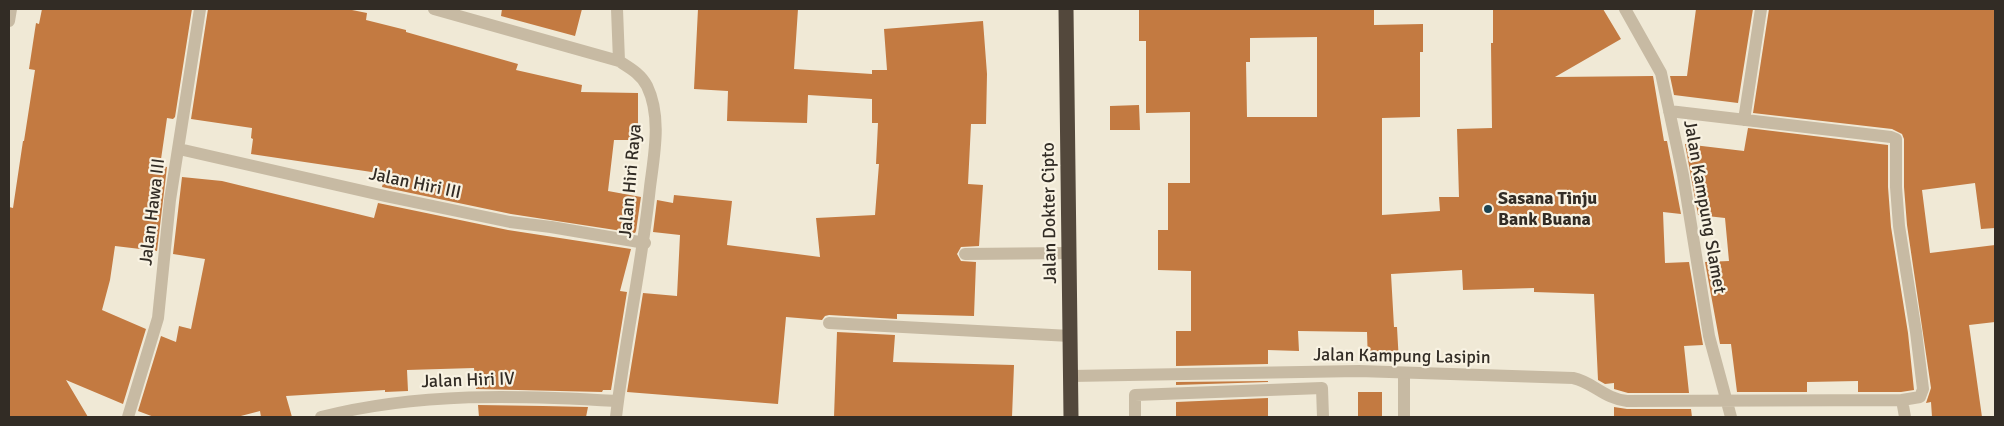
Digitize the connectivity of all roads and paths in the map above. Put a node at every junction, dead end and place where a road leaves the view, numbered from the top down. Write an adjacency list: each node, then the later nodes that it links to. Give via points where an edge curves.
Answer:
1 (11, 9): 8 (street)
2 (200, 9): 12 (street, Jalan Hawa III)
3 (434, 9): 9 (street, Jalan Hiri Raya)
4 (617, 9): 9 (street)
5 (1066, 9): 14 (highway, Jalan Dokter Cipto)
6 (1625, 9): 10 (street, Jalan Kampung Slamet, via 1661,73)
7 (1761, 9): 11 (street)
8 (9, 22)
9 (619, 61): 13 (street, Jalan Hiri Raya, via 638,74 647,86 654,110 656,133)
10 (1669, 111): 11 (street); 22 (street, Jalan Kampung Slamet, via 1683,175 1709,336)
11 (1744, 120): 20 (street, via 1896,139 1899,226 1923,390 1920,397)
12 (179, 149): 13 (street, Jalan Hiri III, via 510,222); 23 (street, Jalan Hawa III, via 170,200 158,318)
13 (644, 243): 21 (street, Jalan Hiri Raya)
14 (1069, 253): 15 (street); 17 (highway, Jalan Dokter Cipto)
15 (965, 254)
16 (829, 323): 17 (street)
17 (1070, 336): 19 (highway, Jalan Dokter Cipto)
18 (1404, 373): 19 (street, Jalan Kampung Lasipin); 22 (street, Jalan Kampung Lasipin, via 1573,378 1616,400); 29 (street)
19 (1071, 376): 26 (highway, Jalan Dokter Cipto)
20 (1902, 400): 22 (street, Jalan Kampung Lasipin); 31 (street)
21 (618, 401): 24 (street, Jalan Hiri IV, via 480,396 406,402); 25 (street, Jalan Hiri Raya)
22 (1727, 402): 30 (street, Jalan Kampung Slamet)
23 (128, 417)
24 (321, 417)
25 (616, 417)
26 (1071, 417)
27 (1135, 417): 28 (street, via 1134,395 1322,388)
28 (1323, 417)
29 (1404, 417)
30 (1731, 417)
31 (1905, 417)

